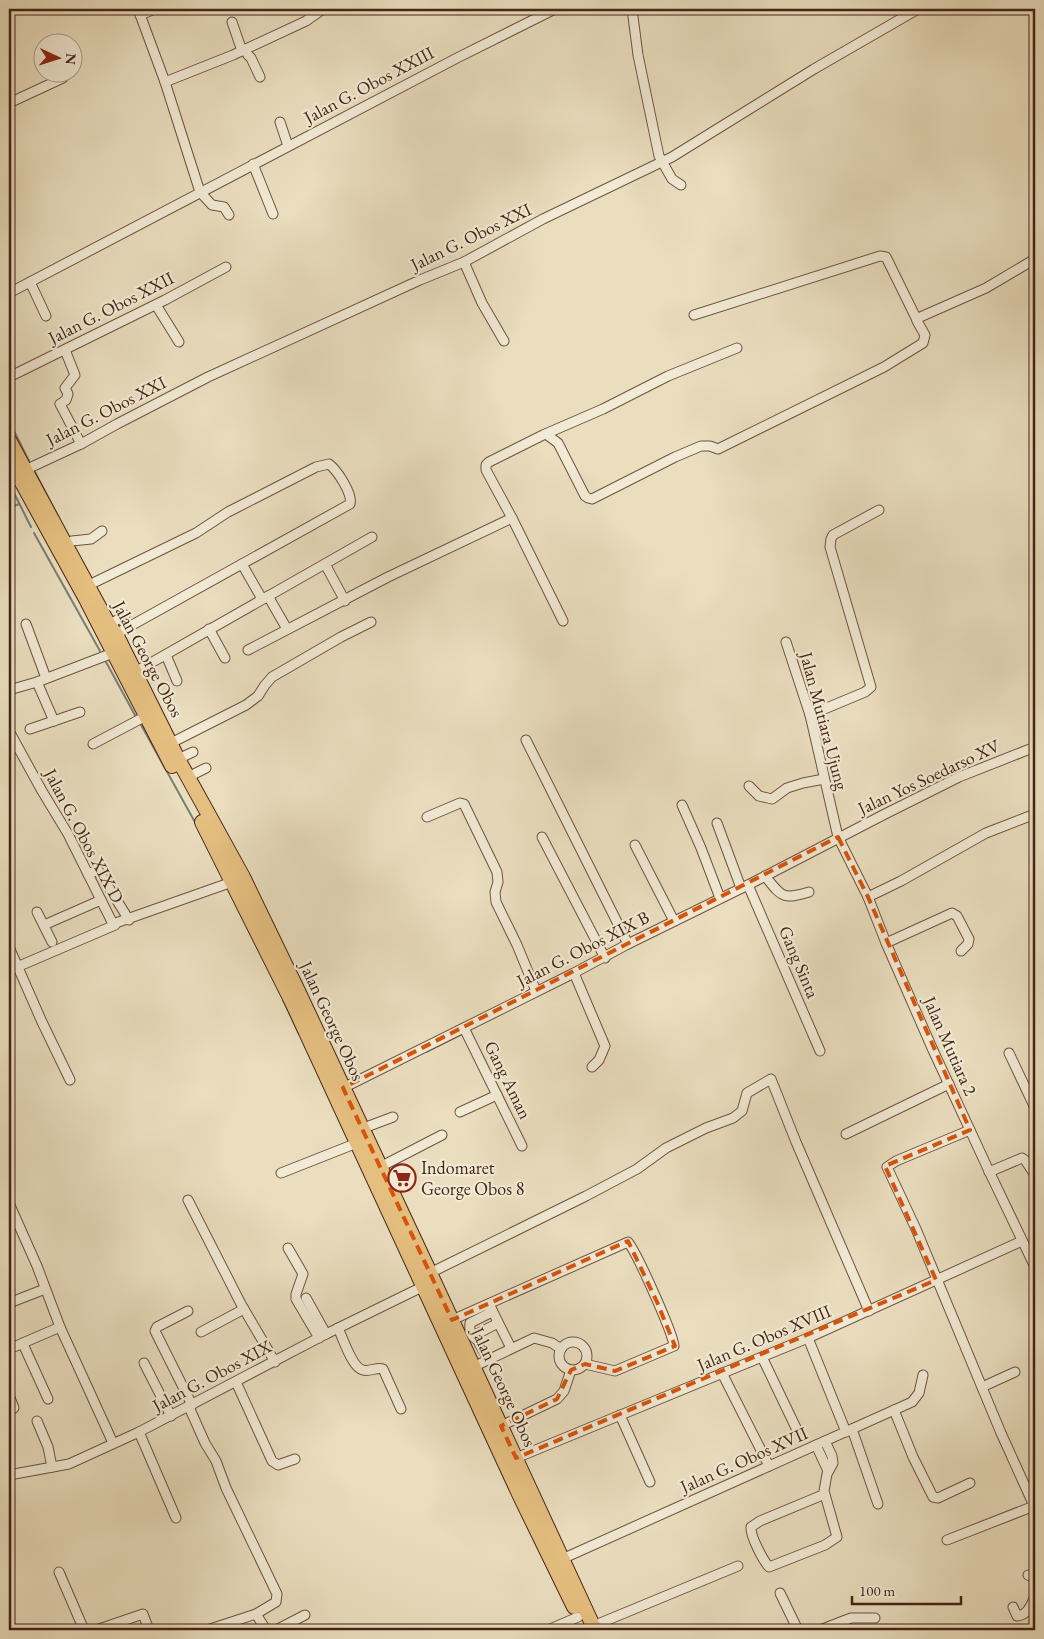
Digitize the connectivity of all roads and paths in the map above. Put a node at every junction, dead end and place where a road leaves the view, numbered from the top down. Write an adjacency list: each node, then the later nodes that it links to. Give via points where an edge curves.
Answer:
1 (155, 9): 6 (street)
2 (323, 9): 8 (street, via 306,21)
3 (555, 9): 14 (street, Jalan G. Obos XXIII)
4 (632, 9): 15 (street, via 638,56)
5 (918, 9): 15 (street, Jalan G. Obos XXI, via 814,68)
6 (139, 12): 11 (street)
7 (232, 22): 8 (street)
8 (244, 50): 9 (street); 11 (street)
9 (260, 77)
10 (54, 82): 12 (street)
11 (165, 82): 18 (street)
12 (9, 103)
13 (280, 122): 14 (street)
14 (288, 146): 16 (street, Jalan G. Obos XXIII)
15 (662, 162): 17 (street, via 672,179); 22 (street, Jalan G. Obos XXI, via 543,219)
16 (253, 164): 18 (street, Jalan G. Obos XXIII); 19 (street)
17 (682, 185)
18 (200, 192): 20 (street, via 209,203 224,207); 24 (street, Jalan G. Obos XXIII)
19 (273, 214)
20 (229, 215)
21 (1035, 259): 29 (street, via 986,288)
22 (464, 262): 31 (street); 37 (street, Jalan G. Obos XXI, via 208,377)
23 (226, 267): 26 (street, Jalan G. Obos XXII)
24 (30, 282): 25 (street, Jalan G. Obos XXIII); 28 (street)
25 (9, 293)
26 (156, 304): 30 (street); 33 (street, Jalan G. Obos XXII)
27 (694, 315): 29 (street, via 880,256 886,257)
28 (46, 316)
29 (917, 320): 35 (street, via 924,335 923,343 884,366 718,450 707,445 675,456 592,499 585,496 557,441)
30 (179, 342)
31 (504, 342)
32 (738, 348): 35 (street, via 668,376)
33 (65, 350): 34 (street, Jalan G. Obos XXII); 37 (street, via 75,375 65,388 67,397 60,404)
34 (9, 377)
35 (546, 434): 41 (street, via 486,465)
36 (9, 440): 39 (main road, Jalan George Obos)
37 (81, 444): 39 (street, Jalan G. Obos XXI)
38 (9, 459): 59 (main road, Jalan George Obos)
39 (25, 470): 44 (main road, Jalan George Obos)
40 (880, 510): 68 (street, via 834,535 830,541 871,688)
41 (512, 518): 49 (street); 51 (street)
42 (102, 531): 44 (street, via 91,539)
43 (372, 538): 46 (street)
44 (66, 544): 47 (main road, Jalan George Obos)
45 (242, 564): 47 (street, via 350,504 350,496 334,467 329,464 316,467 228,512 196,533); 48 (street); 56 (street)
46 (325, 564): 48 (street); 49 (street)
47 (89, 585): 56 (main road, Jalan George Obos)
48 (265, 598): 54 (street); 55 (street)
49 (344, 600): 55 (street)
50 (125, 615): 56 (street)
51 (564, 620)
52 (371, 622): 74 (street, via 340,636 279,673 246,705)
53 (26, 624): 63 (street)
54 (209, 629): 60 (street); 61 (street)
55 (287, 629): 58 (street)
56 (112, 630): 62 (main road, Jalan George Obos)
57 (786, 642): 68 (street, Jalan Mutiara Ujung)
58 (248, 650)
59 (113, 653): 63 (street); 69 (main road, Jalan George Obos)
60 (166, 655): 62 (street); 64 (street)
61 (225, 658)
62 (136, 672): 74 (main road, Jalan George Obos)
63 (46, 678): 65 (street)
64 (177, 681)
65 (37, 682): 66 (street); 70 (street)
66 (9, 690)
67 (80, 712): 70 (street)
68 (810, 715): 81 (street, Jalan Mutiara Ujung)
69 (146, 716): 75 (street); 92 (main road, Jalan George Obos)
70 (54, 721): 71 (street)
71 (30, 729)
72 (9, 731): 90 (street, Jalan G. Obos XIX D)
73 (526, 740): 105 (street)
74 (172, 743): 78 (main road, Jalan George Obos)
75 (93, 744)
76 (1035, 747): 88 (street, Jalan Yos Soedarso XV, via 959,777)
77 (193, 752): 78 (street)
78 (178, 759): 80 (main road, Jalan George Obos)
79 (206, 768): 80 (street)
80 (188, 776): 118 (main road, Jalan George Obos, via 243,877)
81 (824, 779): 82 (street, via 787,788 772,799 759,796); 88 (street, Jalan Mutiara Ujung)
82 (749, 786)
83 (682, 805): 96 (street)
84 (1035, 814): 95 (street, via 986,833)
85 (428, 817): 111 (street, via 464,804 497,872 496,902)
86 (717, 823): 93 (street, Gang Sinta)
87 (542, 837): 108 (street)
88 (838, 837): 91 (street, Jalan G. Obos XIX B); 95 (street, Jalan Mutiara 2)
89 (635, 845): 100 (street)
90 (88, 874): 97 (street, Jalan G. Obos XIX D); 99 (street, via 98,870)
91 (765, 876): 93 (street, Jalan G. Obos XIX B); 94 (street, via 785,896)
92 (232, 882): 99 (street, Jalan G. Obos XIX D); 127 (main road, Jalan George Obos)
93 (744, 886): 96 (street, Jalan G. Obos XIX B); 113 (street, Gang Sinta)
94 (809, 892)
95 (868, 897): 104 (street, Jalan Mutiara 2)
96 (720, 898): 100 (street, Jalan G. Obos XIX B)
97 (100, 900): 101 (street); 102 (street, Jalan G. Obos XIX D)
98 (37, 912): 101 (street)
99 (129, 920): 102 (street, Jalan G. Obos XIX D)
100 (674, 921): 105 (street, Jalan G. Obos XIX B)
101 (44, 925): 103 (street)
102 (115, 925): 109 (street)
103 (52, 942)
104 (886, 943): 107 (street, via 952,913 958,916 969,939); 117 (street, Jalan Mutiara 2)
105 (628, 944): 108 (street, Jalan G. Obos XIX B)
106 (9, 947): 109 (street)
107 (961, 951)
108 (604, 958): 110 (street, Jalan G. Obos XIX B)
109 (17, 967): 116 (street)
110 (574, 973): 111 (street, Jalan G. Obos XIX B); 115 (street, via 605,1046)
111 (536, 991): 112 (street, Jalan G. Obos XIX B)
112 (464, 1028): 118 (street, Jalan G. Obos XIX B); 119 (street, Gang Aman)
113 (820, 1052)
114 (1009, 1053): 120 (street)
115 (592, 1067)
116 (70, 1080)
117 (949, 1084): 124 (street, Jalan Mutiara 2); 125 (street)
118 (343, 1088): 123 (main road, Jalan George Obos)
119 (497, 1095): 121 (street); 128 (street, Gang Aman)
120 (1035, 1108)
121 (460, 1112)
122 (393, 1117): 123 (street)
123 (361, 1128): 129 (main road, Jalan George Obos)
124 (970, 1130): 130 (street, Jalan Mutiara 2); 140 (street, via 891,1163 887,1168)
125 (846, 1134)
126 (442, 1135): 129 (street)
127 (357, 1143): 132 (street); 141 (main road, Jalan George Obos)
128 (522, 1146)
129 (380, 1168): 139 (main road, Jalan George Obos)
130 (989, 1172): 131 (street, via 1022,1158); 135 (street, Jalan Mutiara 2)
131 (1033, 1172)
132 (282, 1173)
133 (188, 1200): 146 (street)
134 (9, 1203): 142 (street)
135 (1022, 1241): 137 (street, Jalan Mutiara 2); 140 (street, Jalan G. Obos XVIII)
136 (288, 1248): 154 (street, via 303,1274 296,1299)
137 (1033, 1256): 138 (street, Jalan Mutiara 2)
138 (1035, 1267)
139 (433, 1271): 148 (street, via 586,1196 637,1169 666,1148 733,1118 742,1111 747,1093 771,1079); 149 (main road, Jalan George Obos)
140 (936, 1280): 148 (street, Jalan G. Obos XVIII); 172 (street)
141 (424, 1286): 152 (street, Jalan G. Obos XIX); 208 (main road, Jalan George Obos)
142 (45, 1289): 144 (street); 151 (street)
143 (306, 1298): 154 (street)
144 (9, 1303)
145 (490, 1307): 149 (street); 150 (street); 156 (street, via 488,1314 470,1323 470,1333); 165 (street, via 628,1242 674,1344 616,1371)
146 (244, 1309): 153 (street); 163 (street)
147 (188, 1311): 175 (street, via 155,1331)
148 (869, 1311): 155 (street, Jalan G. Obos XVIII)
149 (455, 1318): 166 (main road, Jalan George Obos)
150 (498, 1322): 156 (street, via 478,1333); 158 (street)
151 (60, 1327): 157 (street); 186 (street)
152 (338, 1328): 154 (street, Jalan G. Obos XIX); 177 (street, via 360,1369 383,1369)
153 (201, 1332)
154 (323, 1336): 163 (street, Jalan G. Obos XIX)
155 (808, 1338): 161 (street, Jalan G. Obos XVIII); 184 (street)
156 (478, 1340): 162 (street)
157 (24, 1344): 159 (street); 174 (street)
158 (511, 1348): 160 (street, via 534,1338); 162 (street)
159 (9, 1349)
160 (562, 1349): 165 (street, via 570,1343 580,1345 587,1353); 167 (street, via 562,1365)
161 (762, 1357): 169 (street, Jalan G. Obos XVIII); 183 (street)
162 (488, 1360): 166 (street)
163 (275, 1362): 171 (street, Jalan G. Obos XIX)
164 (144, 1363): 180 (street)
165 (585, 1364): 167 (street)
166 (473, 1367): 182 (main road, Jalan George Obos)
167 (571, 1370): 182 (street, via 558,1399)
168 (1014, 1372): 172 (street)
169 (722, 1373): 179 (street, Jalan G. Obos XVIII); 190 (street)
170 (923, 1375): 178 (street, Jalan G. Obos XVII, via 916,1398)
171 (236, 1382): 175 (street, Jalan G. Obos XIX); 189 (street, via 272,1461 278,1465)
172 (982, 1387): 197 (street)
173 (9, 1395): 176 (street)
174 (48, 1399)
175 (190, 1406): 180 (street, Jalan G. Obos XIX); 206 (street, via 277,1594 276,1602)
176 (14, 1408)
177 (401, 1409)
178 (894, 1410): 184 (street, Jalan G. Obos XVII); 194 (street, via 933,1497 938,1498)
179 (620, 1415): 188 (street, Jalan G. Obos XVIII); 193 (street)
180 (171, 1416): 185 (street, Jalan G. Obos XIX)
181 (37, 1421): 191 (street, via 48,1447)
182 (504, 1424): 188 (main road, Jalan George Obos)
183 (797, 1430)
184 (849, 1431): 187 (street, Jalan G. Obos XVII); 196 (street)
185 (140, 1432): 186 (street, Jalan G. Obos XIX); 198 (street)
186 (113, 1443): 191 (street, Jalan G. Obos XIX, via 69,1464)
187 (821, 1443): 190 (street, Jalan G. Obos XVII); 195 (street, via 828,1471)
188 (516, 1458): 200 (main road, Jalan George Obos)
189 (295, 1459)
190 (769, 1466): 200 (street, Jalan G. Obos XVII)
191 (52, 1468): 192 (street, Jalan G. Obos XIX)
192 (9, 1475)
193 (650, 1482)
194 (970, 1482)
195 (824, 1494): 195 (street, via 751,1527 769,1566 837,1537)
196 (878, 1504)
197 (1034, 1507): 199 (street)
198 (176, 1518)
199 (948, 1540)
200 (562, 1559): 211 (main road, Jalan George Obos)
201 (738, 1566): 211 (street)
202 (60, 1572): 212 (street)
203 (780, 1593): 210 (street)
204 (1035, 1596): 205 (street, via 1024,1614 1017,1616)
205 (1013, 1607)
206 (256, 1614): 215 (street); 216 (street)
207 (305, 1615): 217 (street)
208 (578, 1617): 211 (main road, Jalan George Obos); 218 (street)
209 (875, 1618): 220 (street, via 851,1618)
210 (797, 1628): 219 (street)
211 (591, 1629)
212 (84, 1630)
213 (96, 1630): 214 (street, via 143,1614)
214 (149, 1630)
215 (208, 1630)
216 (266, 1630)
217 (276, 1630)
218 (548, 1630)
219 (787, 1630)
220 (820, 1630)

